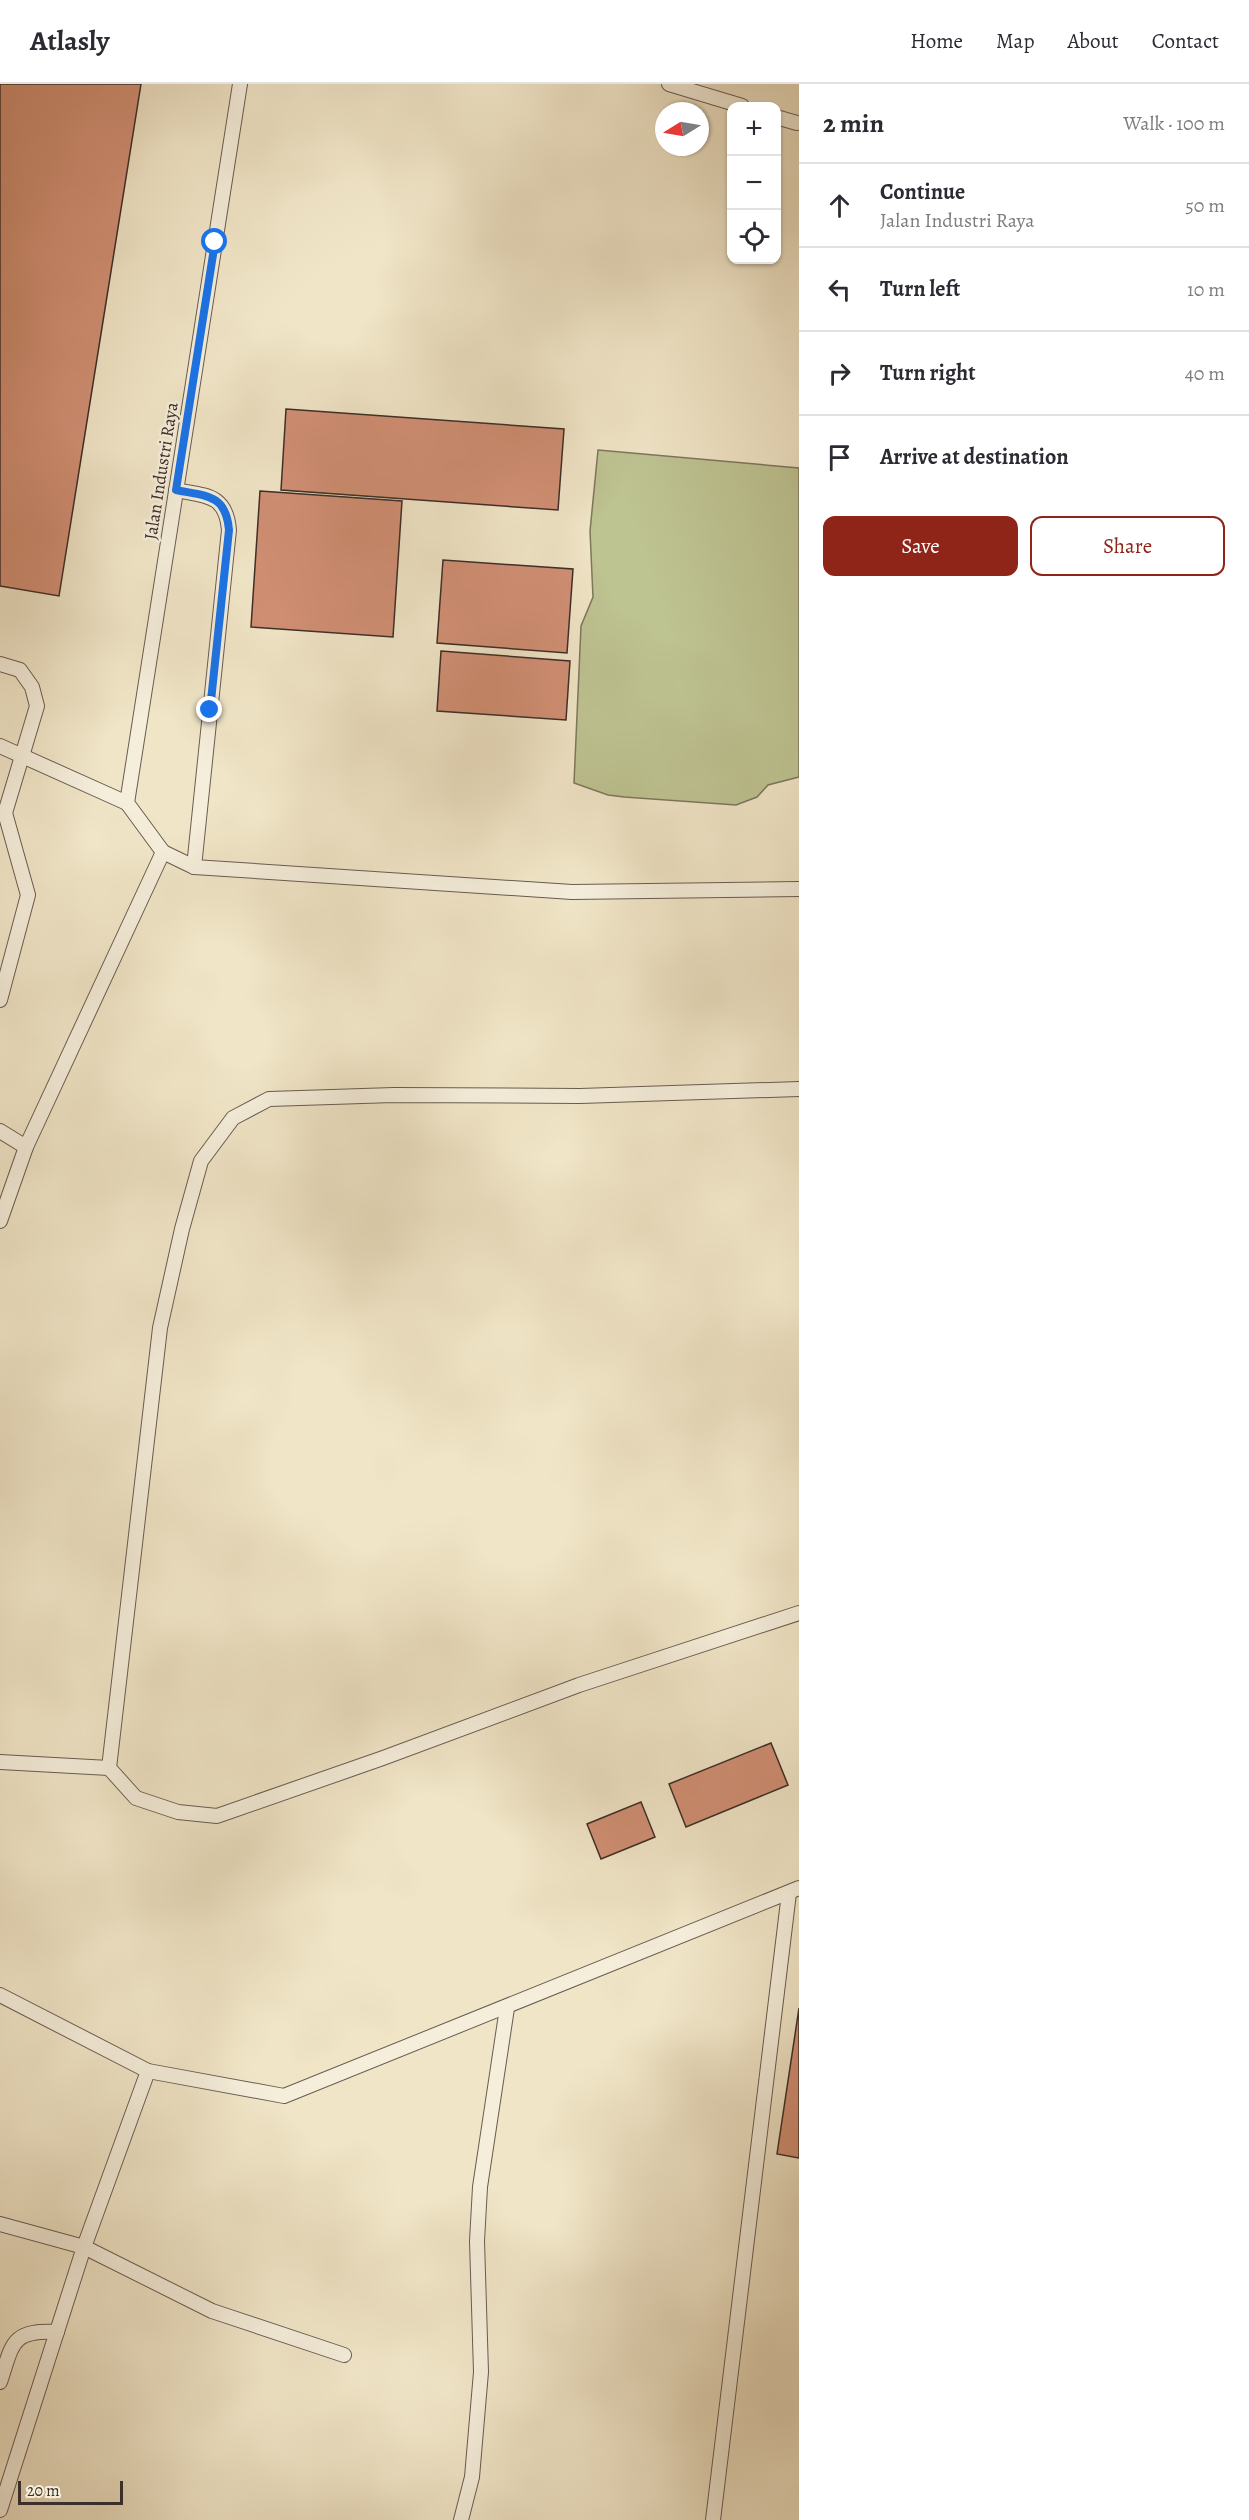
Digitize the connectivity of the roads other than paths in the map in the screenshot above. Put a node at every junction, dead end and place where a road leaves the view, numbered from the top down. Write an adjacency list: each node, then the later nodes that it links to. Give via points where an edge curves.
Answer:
1 (240, 84): 6 (lane, Jalan Industri Raya)
2 (669, 84): 3 (lane)
3 (729, 102)
4 (781, 118): 5 (lane)
5 (797, 123)
6 (176, 490): 10 (lane, Jalan Industri Raya); 12 (lane, via 217,500 228,514 229,530)
7 (0, 664): 9 (lane, via 20,670 32,687 37,706)
8 (0, 746): 9 (lane)
9 (23, 755): 10 (lane); 14 (lane, via 5,813 27,895)
10 (127, 803): 11 (lane)
11 (163, 852): 12 (lane); 17 (lane)
12 (194, 867): 13 (lane, via 572,892)
13 (799, 889)
14 (0, 1000)
15 (799, 1089): 21 (lane, via 269,1099 233,1118 201,1161 160,1328)
16 (0, 1131): 17 (lane)
17 (26, 1147): 18 (lane)
18 (0, 1221)
19 (799, 1613): 21 (lane, via 579,1685 217,1816 178,1812 136,1798)
20 (0, 1762): 21 (lane)
21 (109, 1768)
22 (794, 1890): 24 (lane); 34 (lane)
23 (0, 1995): 25 (lane)
24 (507, 2008): 25 (lane, via 284,2096); 33 (lane, via 480,2187 477,2241 482,2372 472,2477)
25 (148, 2071): 27 (lane)
26 (0, 2224): 27 (lane)
27 (84, 2247): 28 (lane); 29 (lane, via 212,2311)
28 (57, 2332): 30 (lane, via 34,2331 22,2336 12,2345); 31 (lane)
29 (344, 2355)
30 (0, 2382)
31 (5, 2478): 32 (lane)
32 (0, 2510)
33 (461, 2520)
34 (713, 2520)

